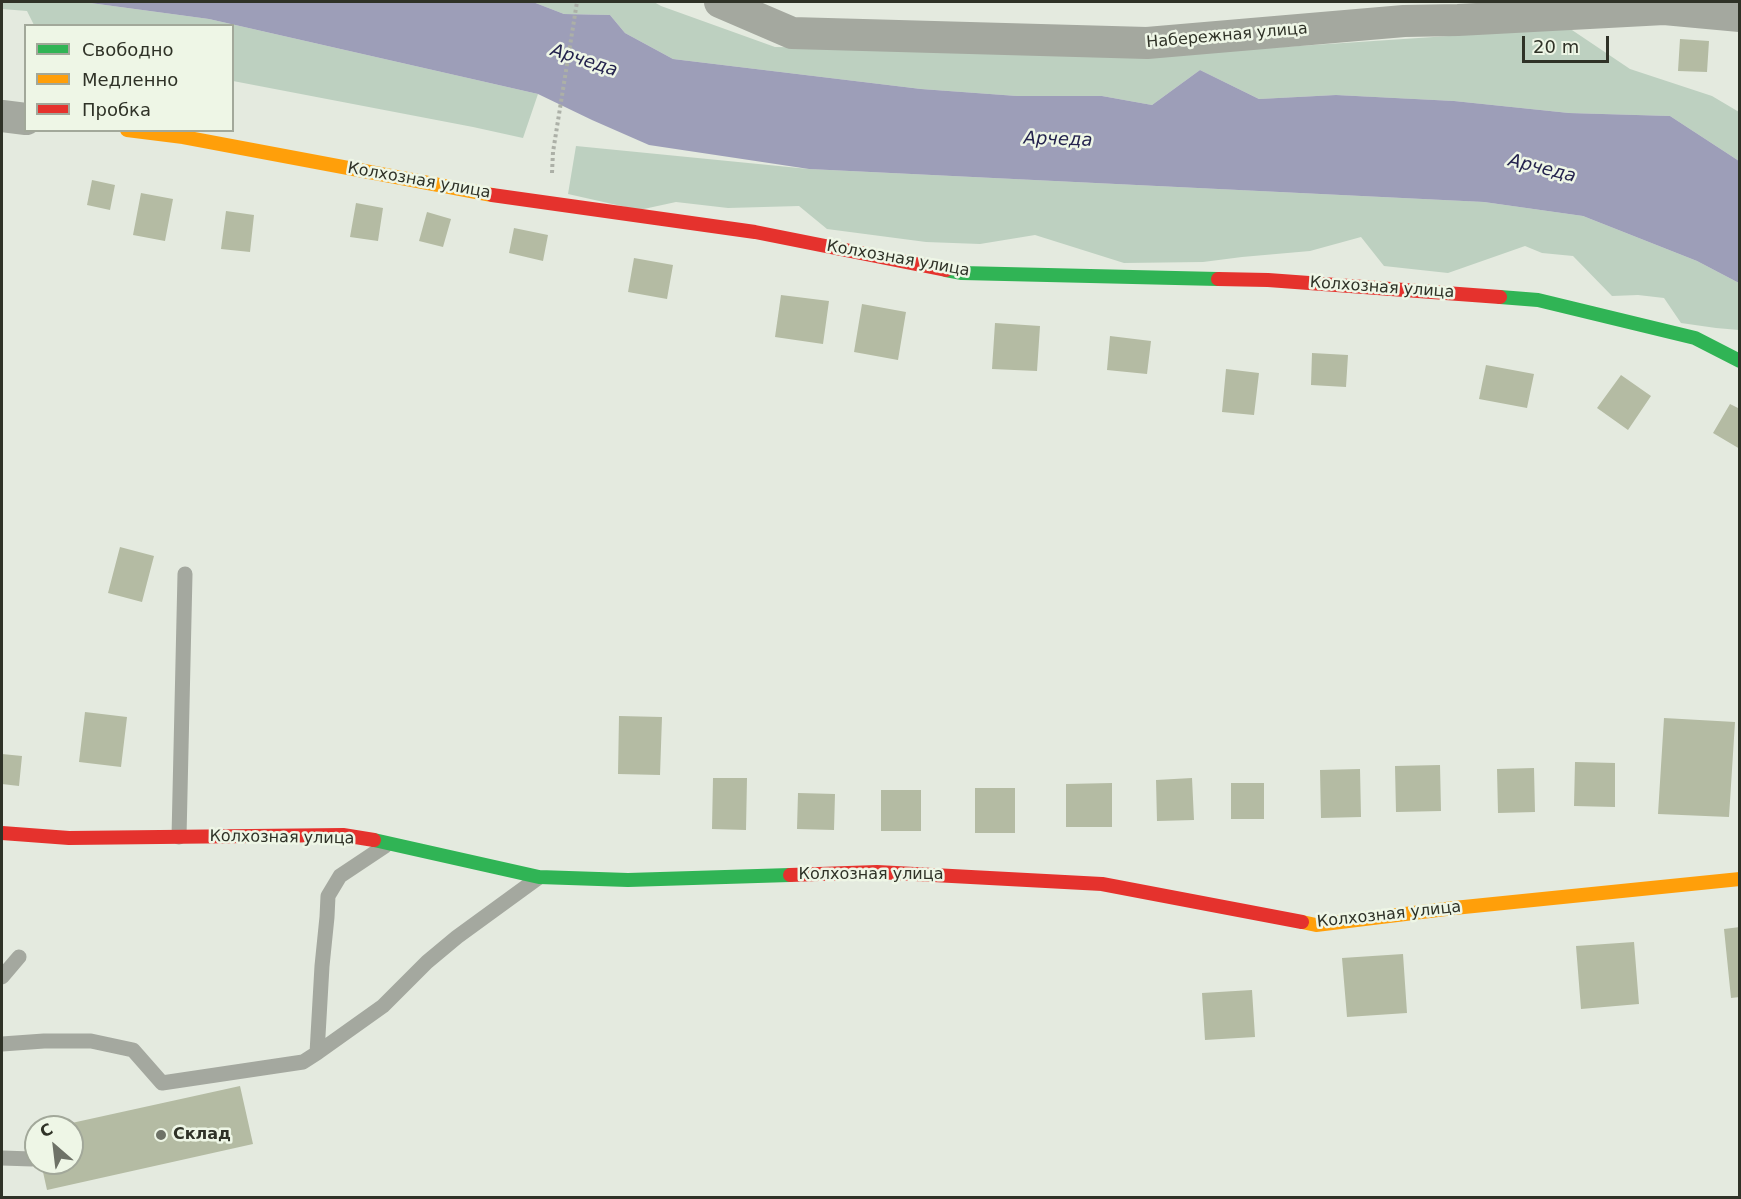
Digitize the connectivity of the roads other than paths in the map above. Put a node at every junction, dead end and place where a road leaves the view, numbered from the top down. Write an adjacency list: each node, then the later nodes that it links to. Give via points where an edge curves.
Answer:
1 (720, 2): 2 (street, Набережная улица, via 792,33 1147,43 1404,21 1664,9)
2 (1740, 16)
3 (2, 116): 4 (street)
4 (24, 119)
5 (143, 132): 6 (street, Колхозная улица, via 481,193 755,232 962,273 1268,280 1538,300 1695,338)
6 (1740, 361)
7 (185, 574): 9 (lane)
8 (2, 833): 9 (street, Колхозная улица, via 69,838)
9 (179, 837): 10 (street, Колхозная улица, via 343,836)
10 (390, 843): 11 (street, Колхозная улица); 16 (lane, via 340,876 328,896)
11 (539, 878): 12 (street, Колхозная улица, via 628,880 877,872 1102,884 1316,925); 16 (lane, via 450,943 383,1006)
12 (1740, 879)
13 (19, 957): 14 (lane)
14 (2, 977)
15 (2, 1044): 16 (lane, via 91,1041 133,1050 162,1083 303,1062)
16 (317, 1053)
17 (2, 1158): 18 (lane)
18 (24, 1159)

